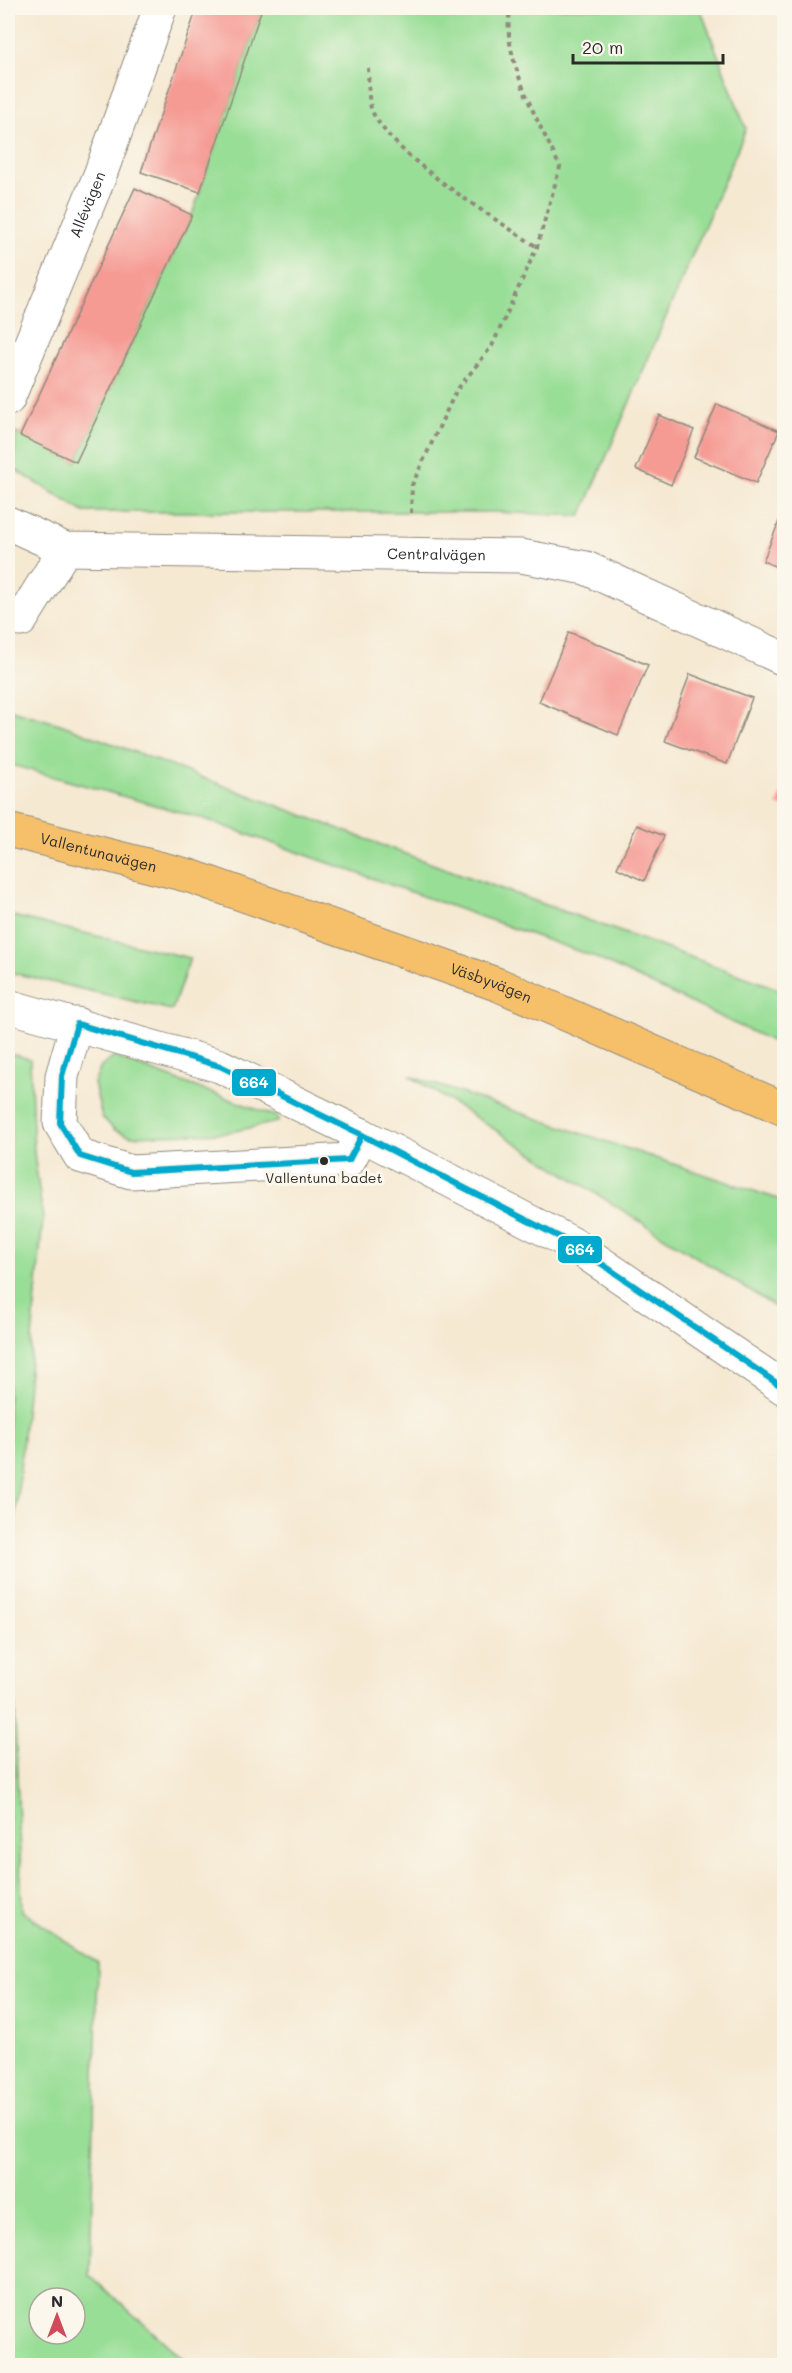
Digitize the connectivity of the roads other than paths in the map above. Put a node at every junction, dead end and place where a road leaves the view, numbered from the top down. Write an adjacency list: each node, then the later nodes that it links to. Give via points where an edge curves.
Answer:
1 (160, 8): 2 (street, Allévägen, via 100,175)
2 (8, 399)
3 (8, 523): 4 (street, Centralvägen)
4 (65, 549): 5 (street); 6 (street, Centralvägen, via 521,556 586,568)
5 (21, 620)
6 (784, 659)
7 (8, 830): 8 (main road, Vallentunavägen)
8 (190, 876): 11 (main road, Väsbyvägen, via 499,985)
9 (8, 1006): 10 (street)
10 (77, 1024): 12 (street, via 220,1066); 12 (street, via 62,1076 60,1123 80,1156 131,1172 349,1160)
11 (784, 1109)
12 (362, 1135): 13 (street, via 571,1243)
13 (784, 1388)

